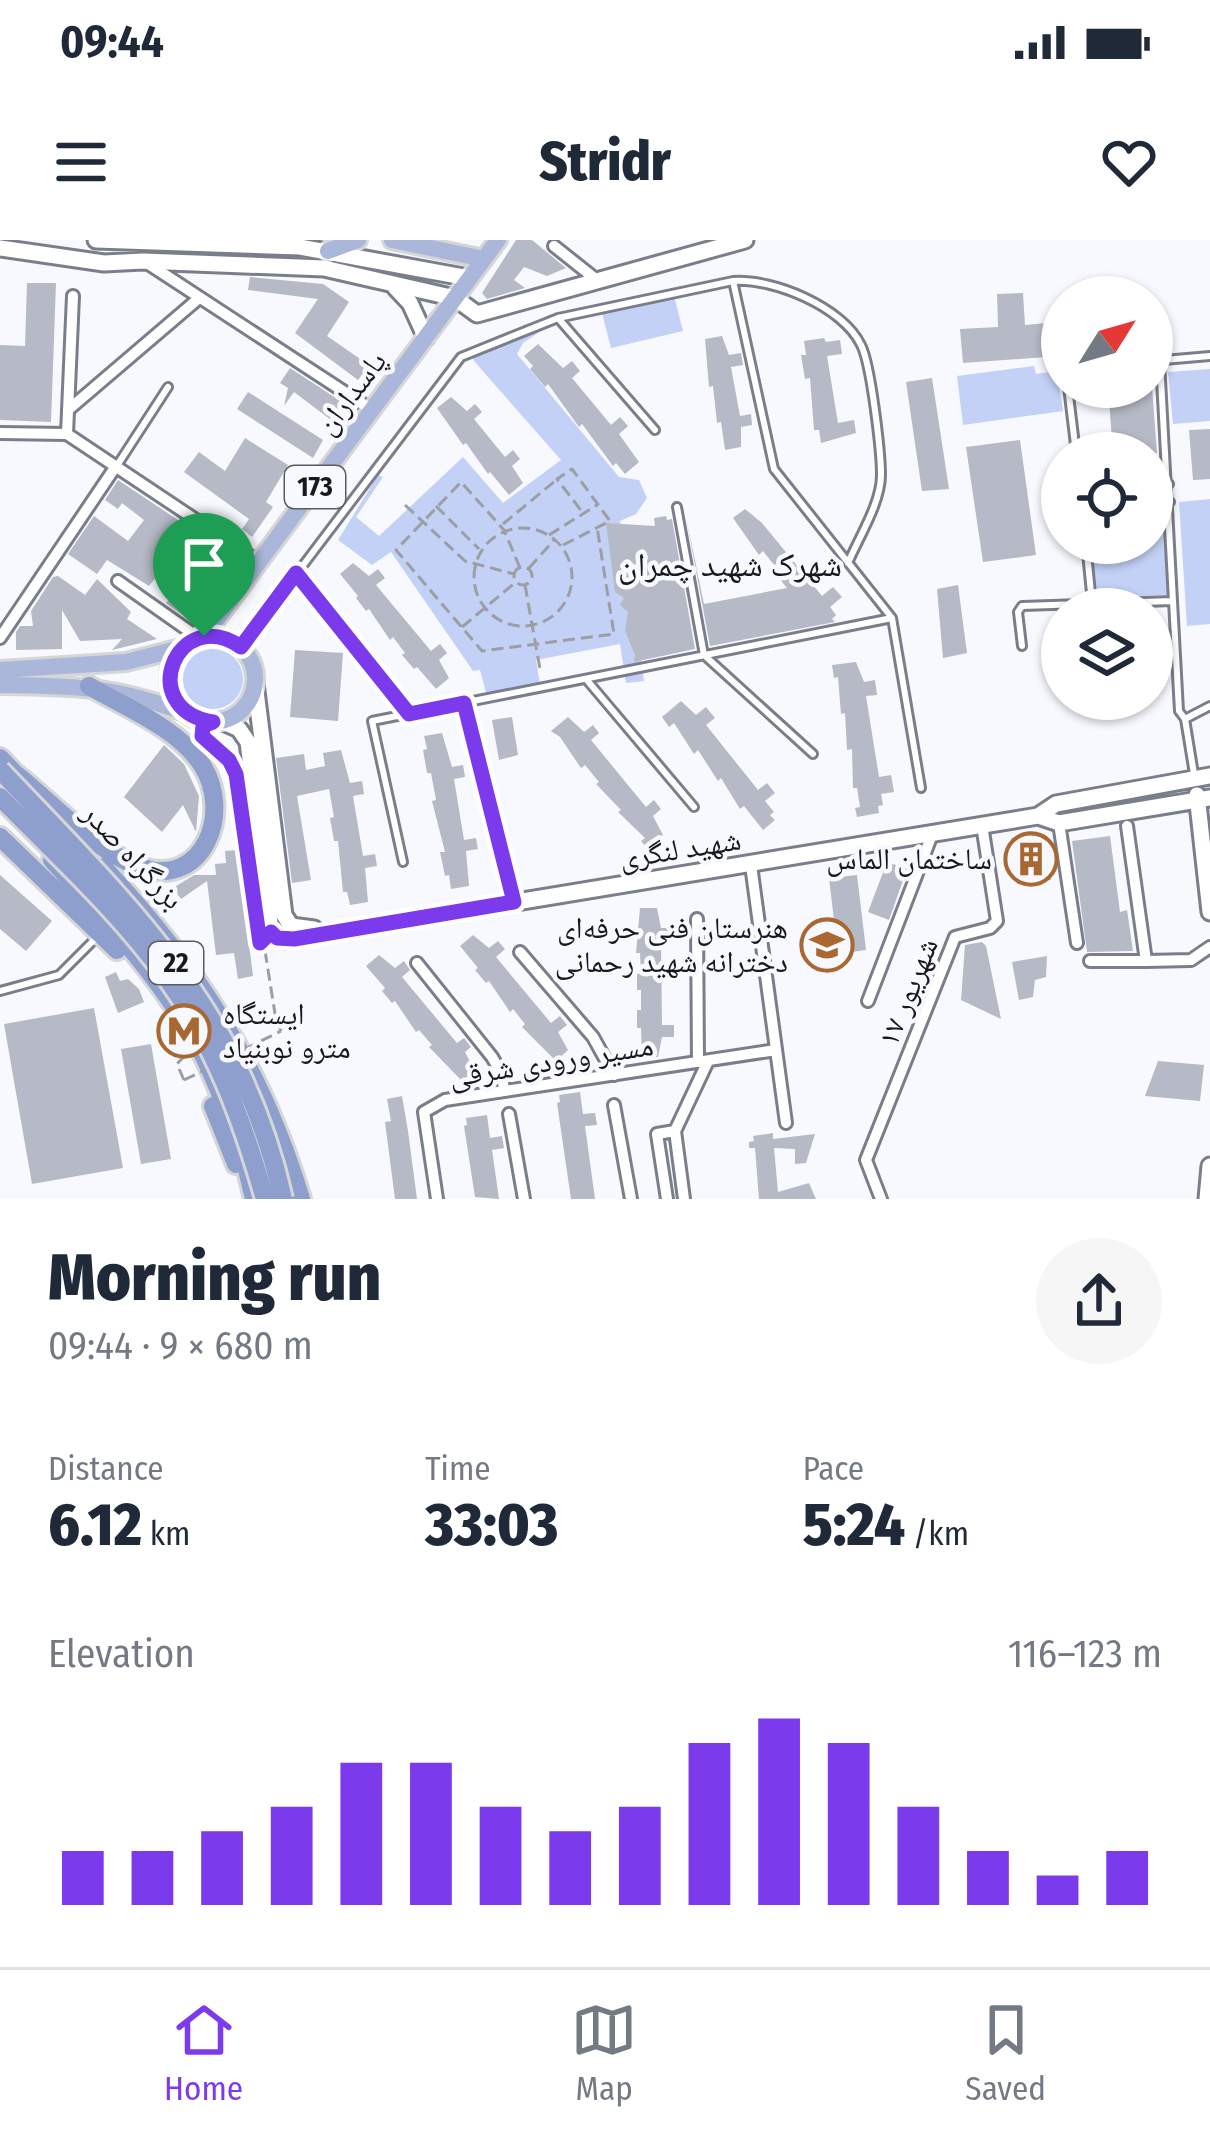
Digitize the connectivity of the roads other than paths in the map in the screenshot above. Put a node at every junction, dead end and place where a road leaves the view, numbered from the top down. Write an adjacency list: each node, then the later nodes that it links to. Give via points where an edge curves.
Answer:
1 (96, 240): 6 (main road)
2 (358, 240): 10 (main road)
3 (392, 240): 11 (main road)
4 (498, 240): 11 (main road, پاسداران / 173)
5 (742, 240): 15 (main road)
6 (255, 242): 7 (main road)
7 (304, 243): 10 (main road)
8 (554, 246): 15 (street)
9 (0, 248): 12 (main road)
10 (328, 250): 13 (main road)
11 (484, 259): 14 (main road, پاسداران / 173)
12 (143, 261): 17 (main road, via 324,268); 21 (street)
13 (422, 268): 14 (main road); 18 (main road)
14 (470, 278): 20 (main road, پاسداران / 173)
15 (598, 281): 20 (main road, via 477,314)
16 (734, 281): 22 (lane); 35 (lane, via 774,469); 35 (lane, via 758,279 814,304 851,328 864,350 881,479)
17 (393, 285): 18 (main road); 23 (main road)
18 (415, 289): 20 (main road)
19 (73, 296): 27 (street)
20 (454, 298): 23 (main road, پاسداران / 173)
21 (198, 299): 27 (street); 28 (street)
22 (558, 318): 29 (lane); 36 (lane, via 461,357)
23 (426, 338): 28 (main road, پاسداران / 173)
24 (1210, 356): 25 (lane)
25 (1173, 359)
26 (168, 387): 32 (lane)
27 (68, 410): 31 (street)
28 (372, 410): 34 (main road, پاسداران / 173)
29 (655, 430)
30 (0, 433): 31 (street)
31 (68, 434): 32 (street)
32 (116, 466): 34 (street); 42 (street)
33 (677, 507): 46 (lane)
34 (259, 562): 41 (main road, پاسداران / 173)
35 (848, 562): 40 (lane)
36 (296, 573): 44 (lane); 56 (lane)
37 (118, 581): 41 (street)
38 (1173, 601): 57 (lane)
39 (1041, 605): 43 (lane, via 1018,612)
40 (892, 618): 46 (lane); 65 (lane)
41 (201, 637): 44 (main road); 45 (main road)
42 (0, 638)
43 (1022, 646)
44 (241, 647): 50 (main road)
45 (182, 649): 47 (main road); 55 (main road, via 170,688)
46 (704, 656): 49 (lane); 61 (lane)
47 (86, 665): 48 (main road); 52 (main road)
48 (0, 670)
49 (586, 679): 53 (lane); 68 (lane)
50 (255, 683): 58 (main road, via 244,707); 59 (main road)
51 (0, 686): 52 (main road)
52 (88, 686): 55 (main road); 63 (highway, via 175,738 201,764 218,801 213,832 196,855 175,868 148,870 121,859)
53 (464, 703): 56 (lane); 79 (lane)
54 (1210, 706): 57 (lane)
55 (186, 712): 58 (main road)
56 (409, 714): 77 (lane, via 372,721)
57 (1185, 719): 64 (lane)
58 (217, 721): 60 (main road); 83 (lane, via 201,732 236,774 260,943)
59 (262, 724): 60 (main road, via 246,720); 82 (main road, via 284,915 291,926)
60 (248, 742): 83 (main road)
61 (813, 754)
62 (0, 758): 63 (highway, بزرگراه صدر)
63 (8, 772): 104 (highway, 22, bridge, via 134,910 204,1004 252,1104); 105 (highway, بزرگراه صدر, via 188,964 266,1103)
64 (1202, 777): 66 (main road); 70 (main road, شهید لنگری, via 1056,804)
65 (921, 788)
66 (1203, 799): 71 (main road); 76 (main road)
67 (0, 801): 102 (highway, بزرگراه صدر, via 160,985 238,1136); 103 (highway, 22, bridge, via 168,979 225,1080)
68 (694, 807)
69 (1210, 815): 76 (main road)
70 (1038, 816): 71 (main road, شهید لنگری); 72 (main road, شهید لنگری)
71 (1059, 824): 85 (street)
72 (982, 825): 74 (main road, شهید لنگری); 111 (street, ۱۷ شهریور, via 997,921 955,938 866,1160)
73 (1127, 826): 89 (street)
74 (933, 832): 78 (main road, شهید لنگری); 92 (street)
75 (1, 835): 84 (highway)
76 (1203, 850): 80 (main road)
77 (404, 862)
78 (751, 865): 79 (main road, شهید لنگری); 93 (street)
79 (514, 902): 82 (main road, شهید لنگری)
80 (1210, 911)
81 (698, 919): 94 (street)
82 (329, 930): 83 (main road, شهید لنگری)
83 (267, 937)
84 (106, 938): 91 (lane, via 59,975); 102 (highway, via 188,1052)
85 (1077, 943)
86 (1210, 947): 89 (street, via 1190,960)
87 (520, 952): 95 (street)
88 (1090, 961): 89 (street)
89 (1145, 962)
90 (417, 963): 96 (street, via 492,1057)
91 (0, 991)
92 (868, 1000)
93 (776, 1051): 94 (street, مسیر ورودی شرقی); 99 (street)
94 (703, 1061): 95 (street, مسیر ورودی شرقی); 100 (street)
95 (614, 1075): 96 (street, مسیر ورودی شرقی)
96 (504, 1091): 106 (street, مسیر ورودی شرقی, via 446,1100 424,1112)
97 (614, 1105): 108 (street)
98 (509, 1114): 107 (street)
99 (786, 1123)
100 (675, 1130): 109 (street, via 656,1134); 110 (street)
101 (1210, 1166): 112 (main road)
102 (251, 1199)
103 (266, 1199)
104 (283, 1199)
105 (301, 1199)
106 (437, 1199)
107 (524, 1199)
108 (631, 1199)
109 (667, 1199)
110 (684, 1199)
111 (880, 1199)
112 (1207, 1199)

